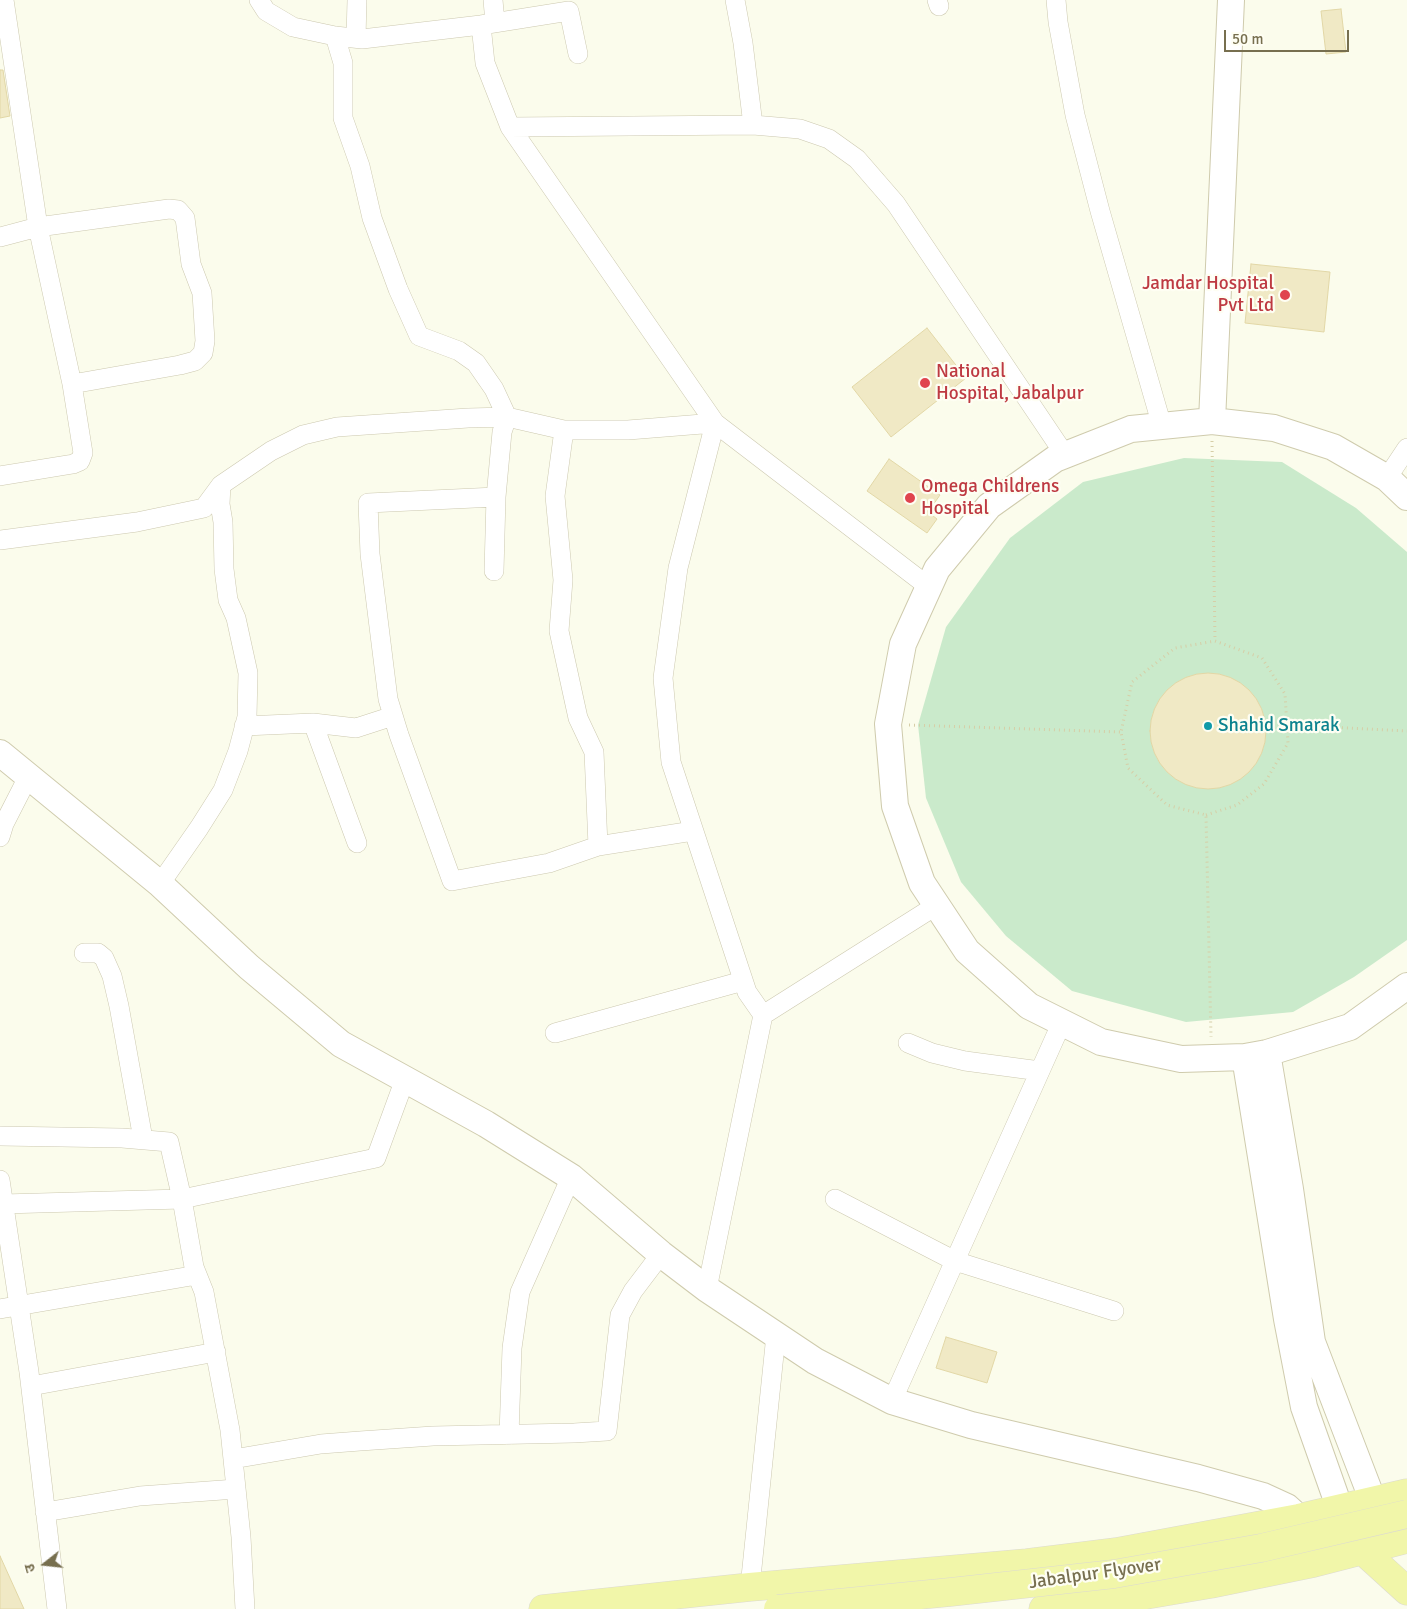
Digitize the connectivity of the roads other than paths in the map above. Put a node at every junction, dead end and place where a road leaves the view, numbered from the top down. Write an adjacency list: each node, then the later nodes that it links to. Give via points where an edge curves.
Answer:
1 (4, 0): 14 (street)
2 (259, 0): 9 (street, via 266,11 293,26)
3 (357, 0): 10 (street)
4 (493, 0): 8 (street)
5 (735, 0): 12 (street)
6 (1056, 0): 20 (street, via 1075,115)
7 (1231, 0): 18 (street)
8 (488, 24): 10 (street); 11 (street, via 569,11); 13 (street, via 485,63)
9 (335, 36): 10 (street); 17 (street, via 343,63 344,118 372,218 419,336 459,351 476,363 494,389)
10 (356, 38)
11 (578, 54)
12 (753, 125): 13 (street); 23 (street, via 800,129 829,139 857,159 896,204)
13 (510, 127): 19 (street)
14 (38, 227): 15 (street); 16 (street); 16 (street, via 178,210 185,218 191,264 202,293 205,341 203,353 195,361)
15 (0, 237)
16 (72, 384): 24 (street, via 83,454 80,461)
17 (507, 417): 21 (street); 26 (street, via 337,428 303,435); 27 (street, via 502,432)
18 (1212, 421): 20 (street); 25 (street, via 1274,428 1333,447)
19 (715, 423): 21 (street, via 628,430); 31 (street); 37 (street, via 678,568 663,678 671,762)
20 (1162, 426): 23 (street, via 1131,429)
21 (564, 430): 40 (street, via 554,496 563,580 559,631 578,718 594,752)
22 (1407, 448): 25 (street)
23 (1065, 455): 31 (street, via 989,506 937,569)
24 (0, 476)
25 (1388, 478): 28 (street)
26 (221, 485): 29 (street, via 204,508 118,525); 34 (street, via 228,600 236,618 248,673)
27 (496, 497): 30 (street); 32 (street, via 368,503 373,581)
28 (1407, 497)
29 (0, 540)
30 (494, 571)
31 (929, 587): 42 (street, via 902,644 888,724 895,806 922,883)
32 (393, 716): 33 (street, via 356,728); 40 (street, via 452,881 549,863)
33 (313, 723): 34 (street); 39 (street)
34 (244, 726): 41 (street, via 223,790)
35 (0, 753): 36 (street)
36 (28, 777): 38 (street); 41 (street)
37 (693, 831): 40 (street); 44 (street)
38 (0, 837)
39 (356, 843)
40 (598, 846)
41 (160, 884): 52 (street, via 249,967 341,1044)
42 (936, 905): 46 (street); 47 (street, via 967,951 1029,1006)
43 (84, 953): 54 (street, via 98,953 104,958 112,976)
44 (743, 980): 46 (street); 48 (street)
45 (1406, 989): 50 (street, via 1350,1027)
46 (763, 1015): 63 (street)
47 (1062, 1022): 50 (street, via 1102,1042 1181,1059); 51 (street)
48 (555, 1033)
49 (908, 1043): 51 (street, via 965,1061)
50 (1256, 1055): 75 (street, via 1290,1189 1312,1342); 76 (street, via 1287,1319 1304,1408)
51 (1040, 1071): 61 (street)
52 (404, 1079): 55 (street, via 486,1124); 57 (street, via 376,1158)
53 (0, 1136): 54 (street)
54 (143, 1139): 57 (street, via 169,1142)
55 (571, 1177): 60 (street); 71 (street, via 520,1292 512,1348)
56 (0, 1180): 59 (street)
57 (182, 1198): 59 (street); 62 (street)
58 (835, 1199): 61 (street)
59 (3, 1204): 64 (street)
60 (661, 1254): 63 (street); 71 (street, via 620,1315 607,1431)
61 (955, 1261): 66 (street); 70 (street)
62 (197, 1274): 64 (street); 68 (street, via 204,1292)
63 (707, 1289): 67 (street)
64 (18, 1305): 65 (street); 69 (street)
65 (0, 1309)
66 (1114, 1311)
67 (776, 1335): 70 (street, via 814,1361); 84 (street)
68 (216, 1352): 69 (street); 72 (street)
69 (30, 1386): 77 (street)
70 (892, 1401): 79 (street, via 971,1425 1263,1496 1287,1507)
71 (509, 1434): 72 (street, via 321,1444)
72 (233, 1460): 73 (street)
73 (236, 1489): 77 (street, via 140,1496); 87 (street)
74 (1407, 1493): 75 (main road)
75 (1373, 1501): 76 (main road); 80 (main road)
76 (1340, 1509): 79 (main road); 81 (main road)
77 (45, 1512): 86 (street)
78 (1407, 1514): 89 (main road, Jabalpur Flyover, bridge, via 1262,1548 1114,1574)
79 (1299, 1518): 82 (main road, via 1116,1552); 83 (street)
80 (1405, 1542): 81 (main road)
81 (1363, 1551): 83 (main road); 85 (main road)
82 (1027, 1563): 84 (main road); 90 (street)
83 (1314, 1564): 91 (main road, via 1134,1597)
84 (750, 1586): 88 (main road)
85 (1407, 1591)
86 (57, 1609)
87 (245, 1609)
88 (543, 1609)
89 (778, 1609)
90 (1034, 1609)
91 (1043, 1609)

